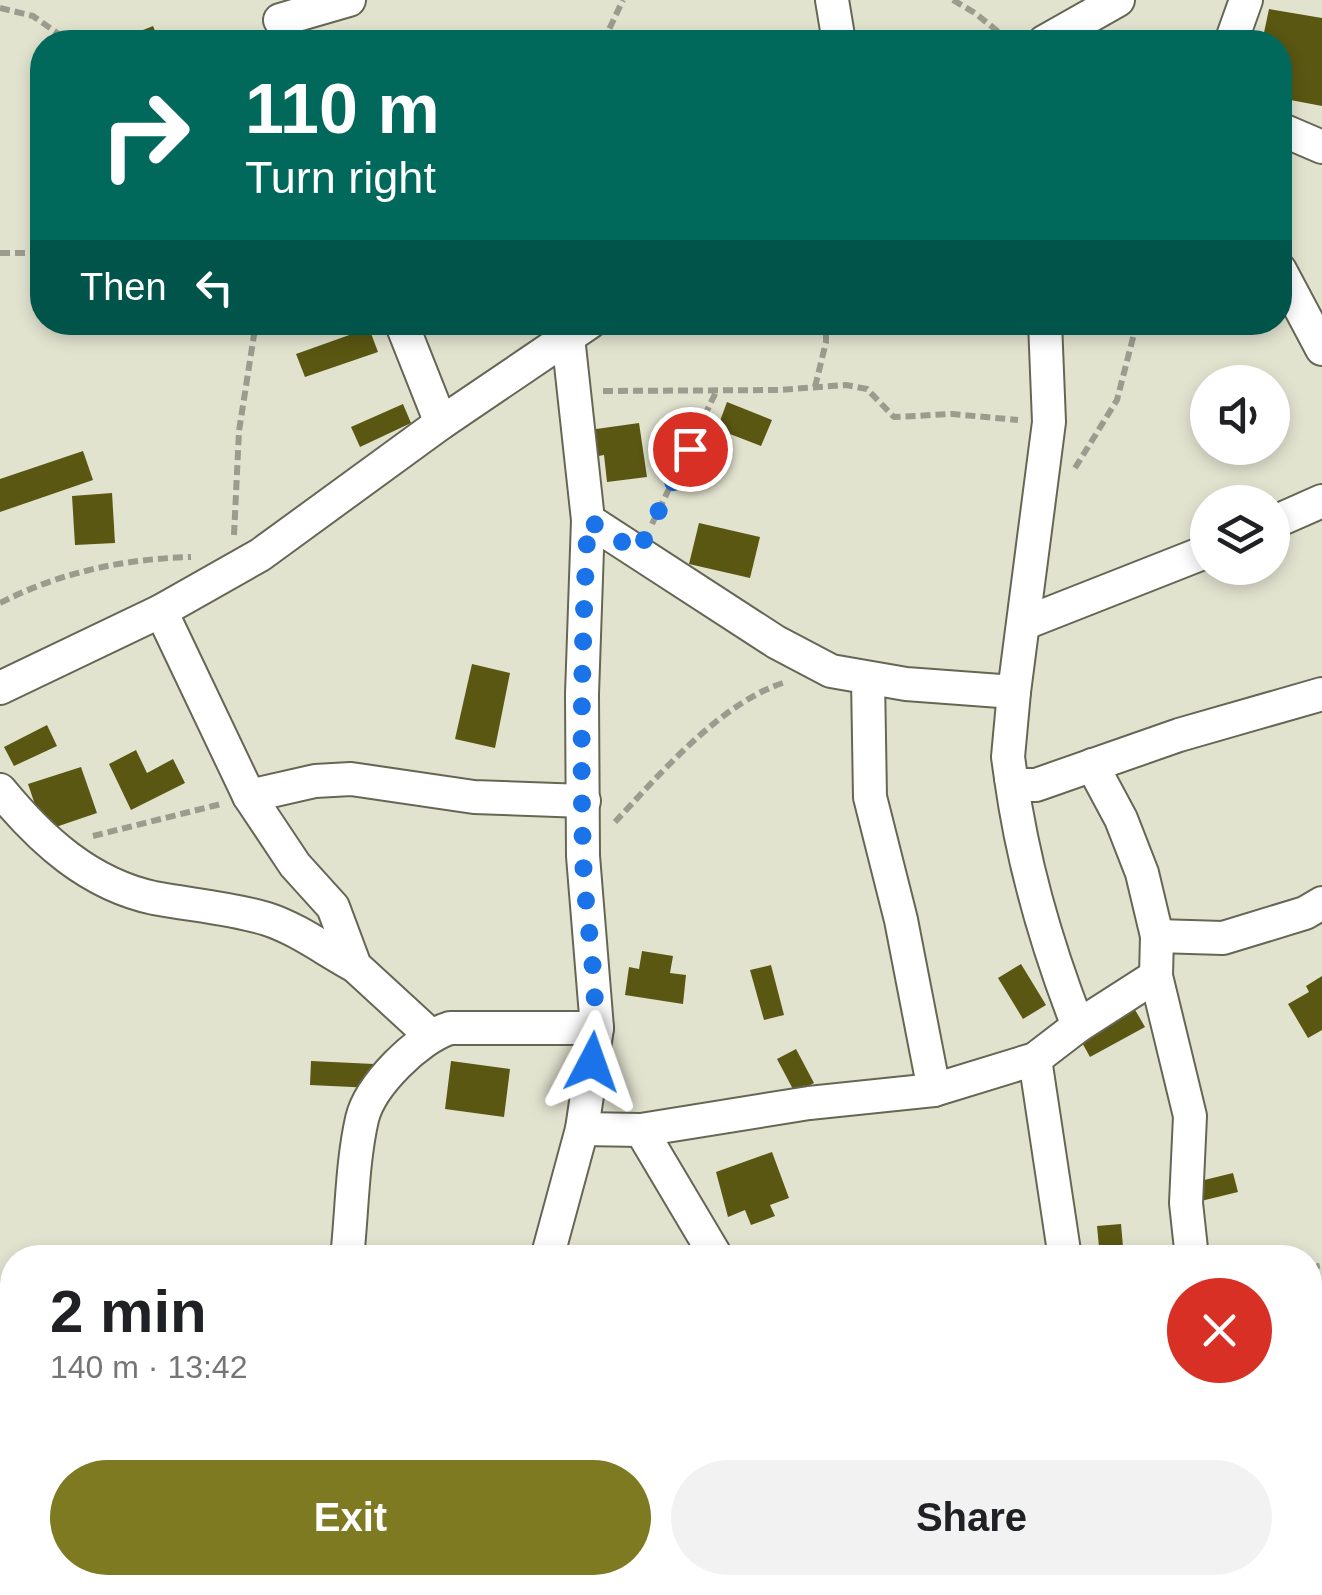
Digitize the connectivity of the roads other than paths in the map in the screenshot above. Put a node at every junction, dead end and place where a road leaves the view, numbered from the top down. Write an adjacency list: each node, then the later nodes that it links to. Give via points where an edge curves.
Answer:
1 (350, 0): 5 (street)
2 (832, 0): 6 (street)
3 (1118, 0): 7 (street)
4 (1246, 0): 8 (street)
5 (280, 21)
6 (837, 30)
7 (1065, 30)
8 (1235, 30)
9 (1292, 133): 10 (street)
10 (1322, 146)
11 (1292, 293): 16 (street)
12 (405, 335): 17 (street)
13 (572, 335): 17 (street)
14 (579, 335): 20 (street, via 575,391)
15 (1046, 335): 23 (street, via 1049,422)
16 (1322, 349)
17 (441, 423): 22 (street, via 260,555)
18 (1322, 501): 19 (street)
19 (1290, 515)
20 (588, 520): 24 (street, via 776,642 830,671); 32 (street)
21 (1190, 558): 23 (street)
22 (161, 611): 25 (street); 31 (street)
23 (1024, 622): 26 (street)
24 (868, 680): 26 (street); 41 (street, via 870,796)
25 (0, 688)
26 (1014, 692): 29 (street)
27 (1322, 694): 28 (street)
28 (1092, 765): 29 (street, via 1036,785); 34 (street, via 1142,872)
29 (1011, 778): 37 (street, via 1021,850 1046,944)
30 (0, 790): 35 (street, via 53,847 111,883 268,920)
31 (248, 796): 32 (street, via 350,779 474,797); 35 (street, via 333,907)
32 (584, 800): 38 (street)
33 (1322, 903): 34 (street, via 1223,938)
34 (1157, 936): 36 (street)
35 (355, 966): 39 (street)
36 (1156, 976): 37 (street); 48 (street, via 1190,1116)
37 (1078, 1026): 40 (street)
38 (596, 1028): 39 (street, via 450,1028); 42 (street)
39 (429, 1034): 44 (street, via 390,1072 362,1116)
40 (1036, 1058): 41 (street); 47 (street)
41 (934, 1090): 43 (street)
42 (582, 1129): 43 (street); 45 (street)
43 (641, 1130): 46 (street)
44 (348, 1245)
45 (547, 1245)
46 (709, 1245)
47 (1063, 1245)
48 (1191, 1245)

